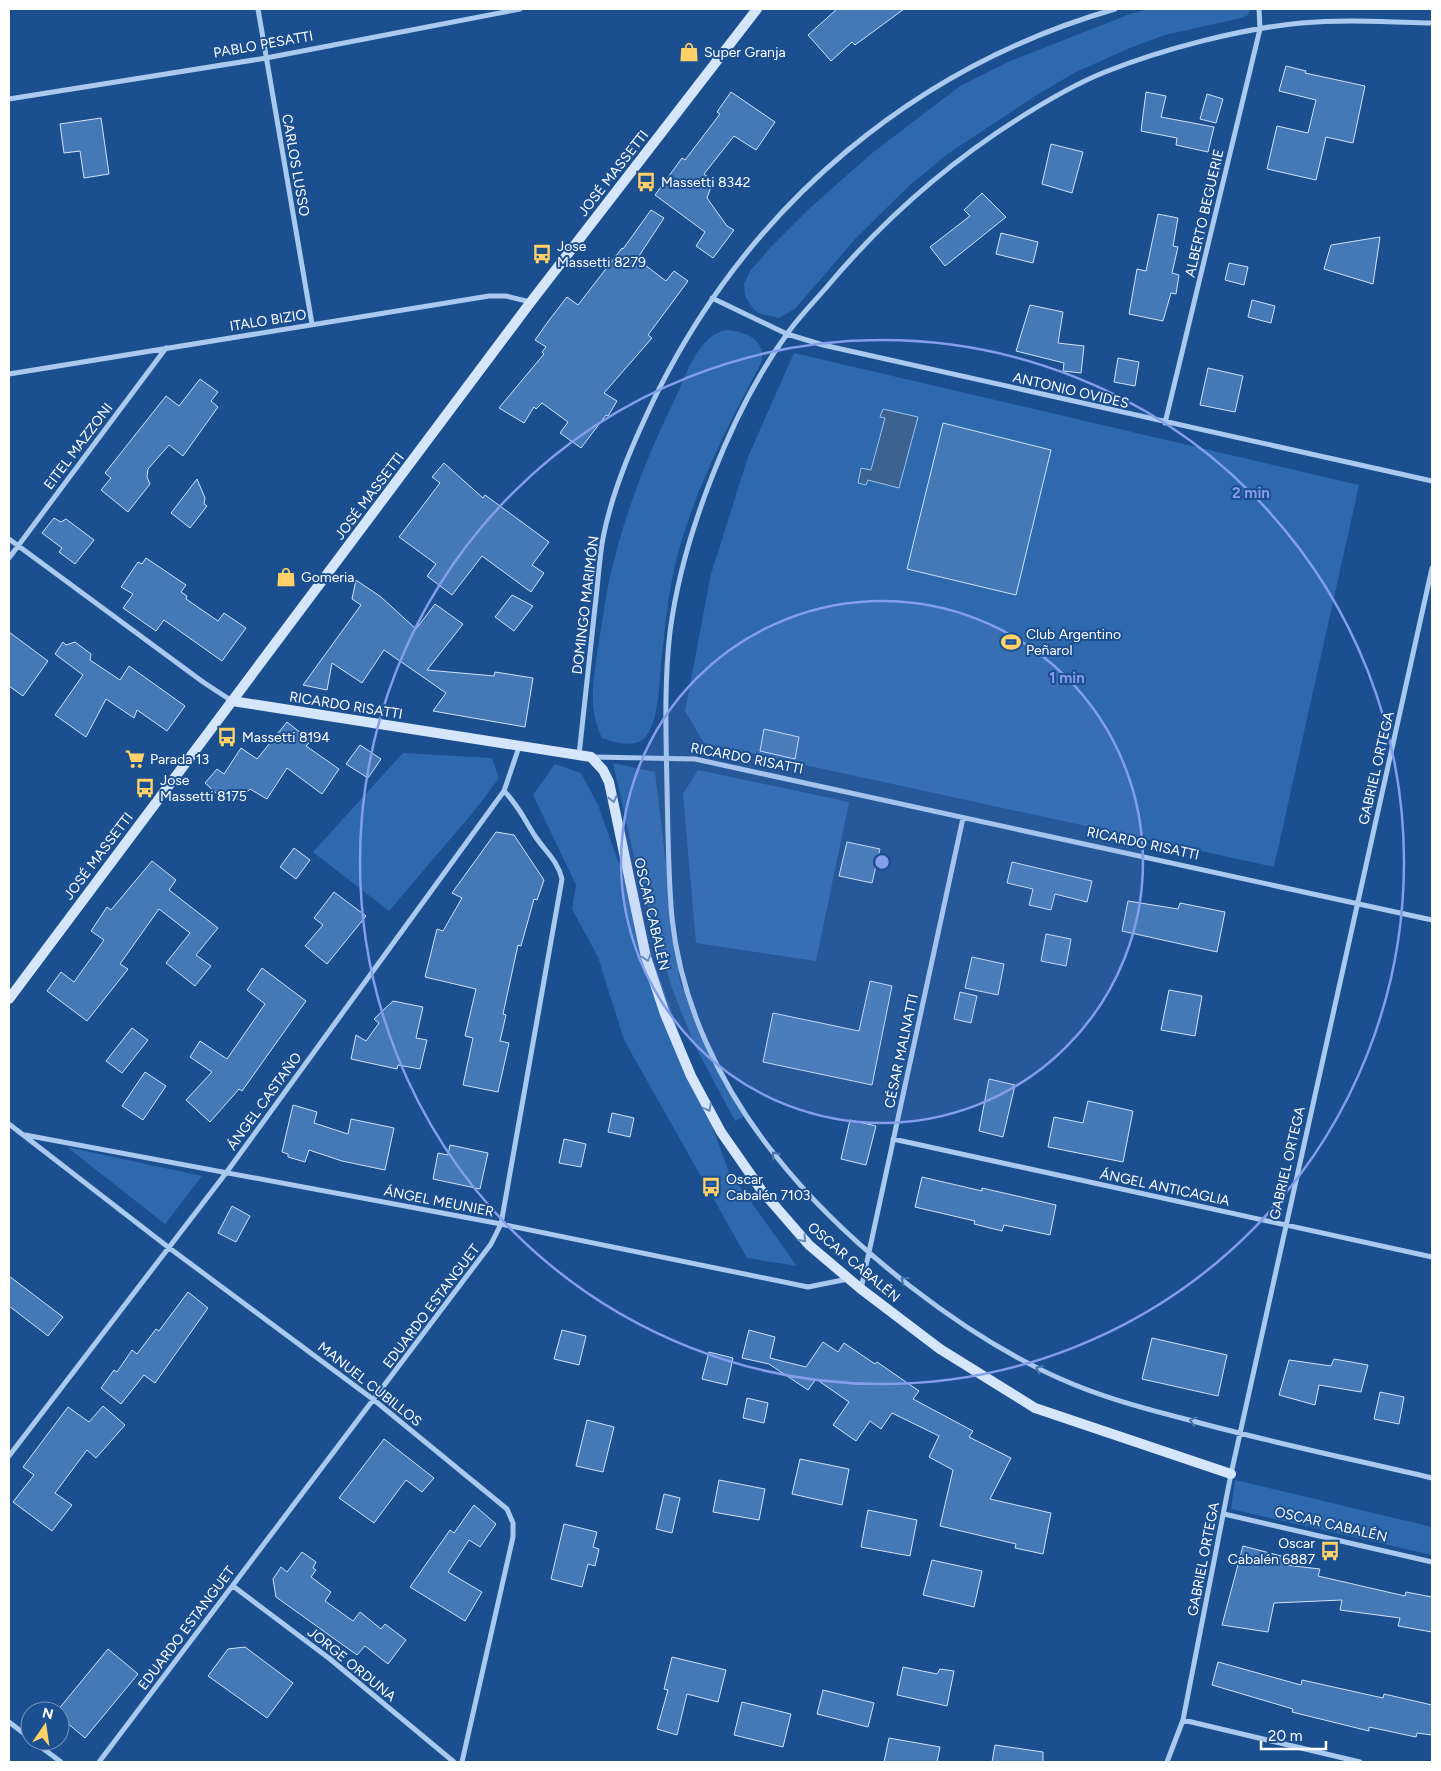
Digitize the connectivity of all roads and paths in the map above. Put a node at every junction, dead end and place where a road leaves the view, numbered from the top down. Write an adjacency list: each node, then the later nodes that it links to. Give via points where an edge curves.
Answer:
1 (258, 9): 8 (street, CARLOS LUSSO)
2 (520, 9): 8 (street, PABLO PESATTI)
3 (1115, 9): 10 (street, DOMINGO MARIMÓN, via 1025,39 903,108 854,144 786,206 738,261)
4 (1259, 9): 7 (street, ALBERTO BEGUERIE)
5 (755, 10): 11 (main road, JOSÉ MASSETTI)
6 (1432, 23): 7 (street, via 1360,21)
7 (1260, 29): 13 (street, via 1107,71 1062,92 997,132 911,197 848,262); 16 (street, ALBERTO BEGUERIE)
8 (266, 58): 9 (street, PABLO PESATTI); 12 (street, CARLOS LUSSO)
9 (9, 99)
10 (712, 298): 13 (street, ANTONIO OVIDES); 25 (street, DOMINGO MARIMÓN, via 648,412 603,537)
11 (530, 302): 12 (street, ITALO BIZIO, via 489,296); 23 (main road, JOSÉ MASSETTI)
12 (312, 324): 14 (street, ITALO BIZIO)
13 (787, 334): 16 (street, ANTONIO OVIDES); 27 (street, via 734,428 712,477 694,533 670,631)
14 (166, 348): 15 (street, ITALO BIZIO); 19 (street, EITEL MAZZONI)
15 (9, 374)
16 (1165, 423): 17 (street, ANTONIO OVIDES)
17 (1432, 481)
18 (9, 539): 19 (street, RICARDO RISATTI)
19 (18, 546): 20 (street, EITEL MAZZONI); 23 (street, RICARDO RISATTI)
20 (9, 558)
21 (1432, 568): 22 (street, GABRIEL ORTEGA)
22 (1431, 576): 30 (street, GABRIEL ORTEGA)
23 (232, 701): 24 (main road, RICARDO RISATTI); 32 (main road, JOSÉ MASSETTI)
24 (520, 747): 25 (main road, RICARDO RISATTI); 28 (street, ÁNGEL CASTAÑO)
25 (578, 755): 26 (main road, RICARDO RISATTI)
26 (591, 757): 27 (street, RICARDO RISATTI); 42 (main road, OSCAR CABALÉN, one-way to 42, via 609,782 646,957 691,1076 721,1132 762,1191 809,1245)
27 (666, 758): 29 (street, RICARDO RISATTI, via 695,759); 40 (street, one-way to 27, via 820,1206 775,1156 740,1106 710,1052 682,972 673,924)
28 (504, 791): 36 (street, ÁNGEL CASTAÑO); 37 (street, EDUARDO ESTANGUET, via 518,805 559,868 562,879)
29 (964, 818): 30 (street, RICARDO RISATTI); 35 (street, CÉSAR MALNATTI)
30 (1357, 903): 31 (street, RICARDO RISATTI); 38 (street, GABRIEL ORTEGA)
31 (1432, 920)
32 (9, 999)
33 (9, 1124): 34 (street, MANUEL CUBILLOS)
34 (22, 1134): 36 (street, ÁNGEL MEUNIER); 39 (street, MANUEL CUBILLOS)
35 (894, 1139): 38 (street, ÁNGEL ANTICAGLIA); 40 (street, CÉSAR MALNATTI)
36 (226, 1173): 37 (street, ÁNGEL MEUNIER); 39 (street, ÁNGEL CASTAÑO)
37 (501, 1224): 42 (street, ÁNGEL MEUNIER, via 808,1287); 44 (street, EDUARDO ESTANGUET, via 492,1244)
38 (1285, 1224): 41 (street, ÁNGEL ANTICAGLIA); 45 (street, GABRIEL ORTEGA)
39 (168, 1247): 44 (street, MANUEL CUBILLOS); 46 (street, ÁNGEL CASTAÑO)
40 (870, 1253): 43 (street, CÉSAR MALNATTI); 45 (street, one-way to 40, via 1117,1401 1031,1365 921,1295)
41 (1432, 1257)
42 (850, 1278): 43 (main road, OSCAR CABALÉN)
43 (861, 1289): 47 (main road, OSCAR CABALÉN, via 940,1349 1034,1408)
44 (374, 1400): 51 (street, EDUARDO ESTANGUET); 59 (street, MANUEL CUBILLOS, via 507,1509 513,1523 513,1536)
45 (1240, 1434): 47 (street, GABRIEL ORTEGA); 48 (street)
46 (9, 1456)
47 (1231, 1474): 49 (street, GABRIEL ORTEGA)
48 (1432, 1478)
49 (1224, 1514): 50 (street, OSCAR CABALÉN); 52 (street, GABRIEL ORTEGA)
50 (1432, 1562)
51 (233, 1586): 57 (street, EDUARDO ESTANGUET); 58 (street, JORGE ORDUNA, via 330,1659)
52 (1183, 1720): 60 (street, GABRIEL ORTEGA); 61 (street)
53 (9, 1722): 54 (street)
54 (20, 1730)
55 (46, 1751): 56 (street)
56 (61, 1762)
57 (98, 1762)
58 (454, 1762)
59 (462, 1762)
60 (1167, 1762)
61 (1360, 1762)

